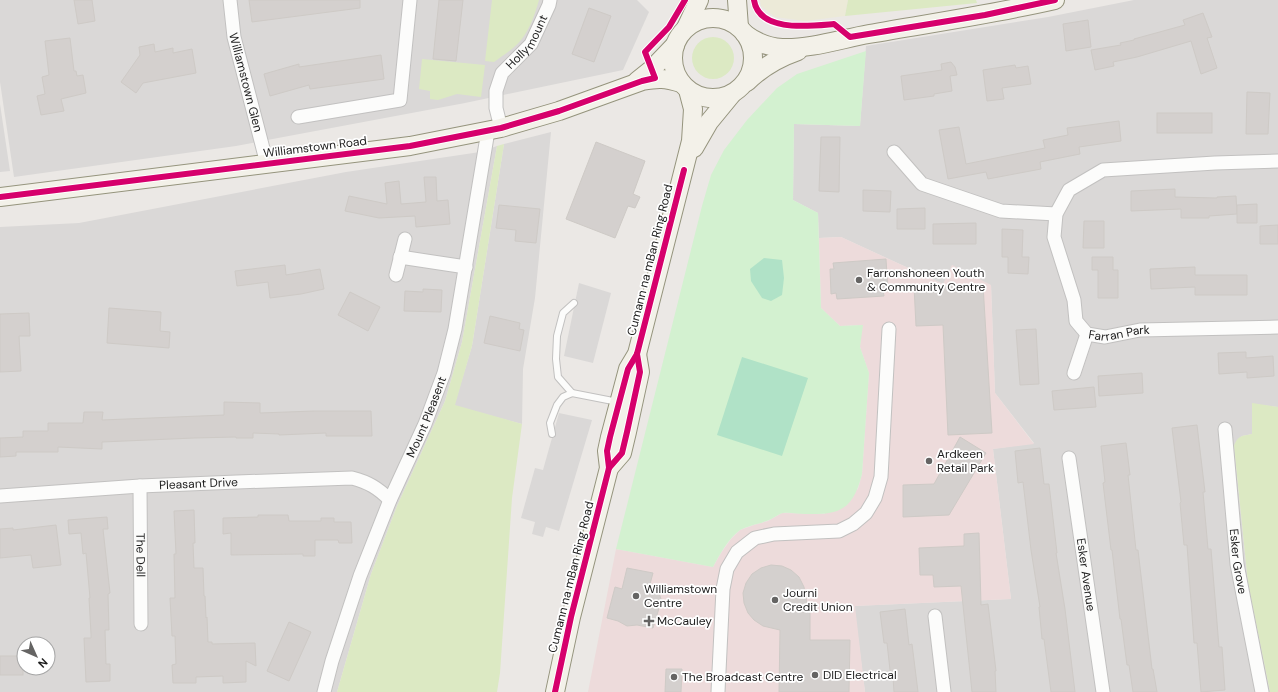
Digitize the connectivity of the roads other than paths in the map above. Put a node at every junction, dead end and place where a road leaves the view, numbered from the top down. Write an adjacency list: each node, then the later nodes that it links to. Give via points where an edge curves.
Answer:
1 (230, 0): 18 (street, Williamstown Glen, via 234,37)
2 (410, 0): 14 (street, via 400,100)
3 (550, 0): 15 (street, Hollymount, via 531,44 502,73 496,91)
4 (700, 0): 7 (street)
5 (737, 0): 8 (street)
6 (1056, 0): 10 (street)
7 (686, 28): 8 (street, via 694,22 712,18 731,22); 9 (street)
8 (742, 31): 10 (street, via 760,44 769,46 782,48); 13 (street, via 751,44 753,56 748,77)
9 (674, 45): 11 (street, Williamstown Road, via 652,69); 12 (street, via 674,71)
10 (814, 45): 13 (street, via 775,60)
11 (626, 87): 12 (street, Williamstown Road, via 655,78 665,78); 15 (street, Williamstown Road, via 559,111)
12 (684, 87): 13 (street, via 698,96 710,99 721,98); 19 (street, Cumann na mBan Ring Road, via 692,102 694,116)
13 (737, 90): 19 (street, Cumann na mBan Ring Road, via 702,133)
14 (298, 117)
15 (494, 130): 18 (street, Williamstown Road, via 410,146); 24 (street, Mount Pleasent)
16 (894, 152): 21 (street, via 922,184 1001,211)
17 (1278, 161): 21 (street, Farran Park, via 1103,170 1070,190)
18 (267, 164): 20 (street, Williamstown Road)
19 (684, 170): 30 (street, Cumann na mBan Ring Road)
20 (0, 197)
21 (1056, 214): 29 (street, Farran Park, via 1054,237 1074,300 1076,321)
22 (405, 239): 23 (street)
23 (400, 257): 24 (street); 25 (street)
24 (466, 267): 40 (street, Mount Pleasent, via 444,373)
25 (396, 275)
26 (574, 303): 32 (lane, via 563,313 557,336 556,359 558,377)
27 (1278, 327): 29 (street, Farran Park, via 1140,330 1105,336)
28 (889, 329): 45 (street, via 881,477 876,498 866,513 839,531 774,534 755,538 737,552 727,569 723,589)
29 (1087, 334): 31 (street)
30 (637, 354): 33 (street, Cumann na mBan Ring Road, via 628,369); 37 (street, Cumann na mBan Ring Road, via 640,372 622,453)
31 (1074, 373)
32 (572, 393): 33 (lane); 35 (lane, via 563,397 557,405 550,423)
33 (620, 402): 37 (street, Cumann na mBan Ring Road, via 607,451)
34 (1225, 429): 48 (street, Esker Grove, via 1237,564)
35 (552, 434)
36 (1069, 458): 47 (street, Esker Avenue)
37 (609, 468): 44 (street, Cumann na mBan Ring Road, via 571,617)
38 (140, 486): 39 (street, Pleasant Drive); 40 (street, Pleasant Drive, via 352,478 364,481); 42 (street, The Dell)
39 (0, 496)
40 (390, 500): 43 (street, Mount Pleasent, via 350,602)
41 (935, 616): 46 (street)
42 (141, 624)
43 (324, 692)
44 (555, 692)
45 (718, 692)
46 (944, 692)
47 (1103, 692)
48 (1262, 692)

